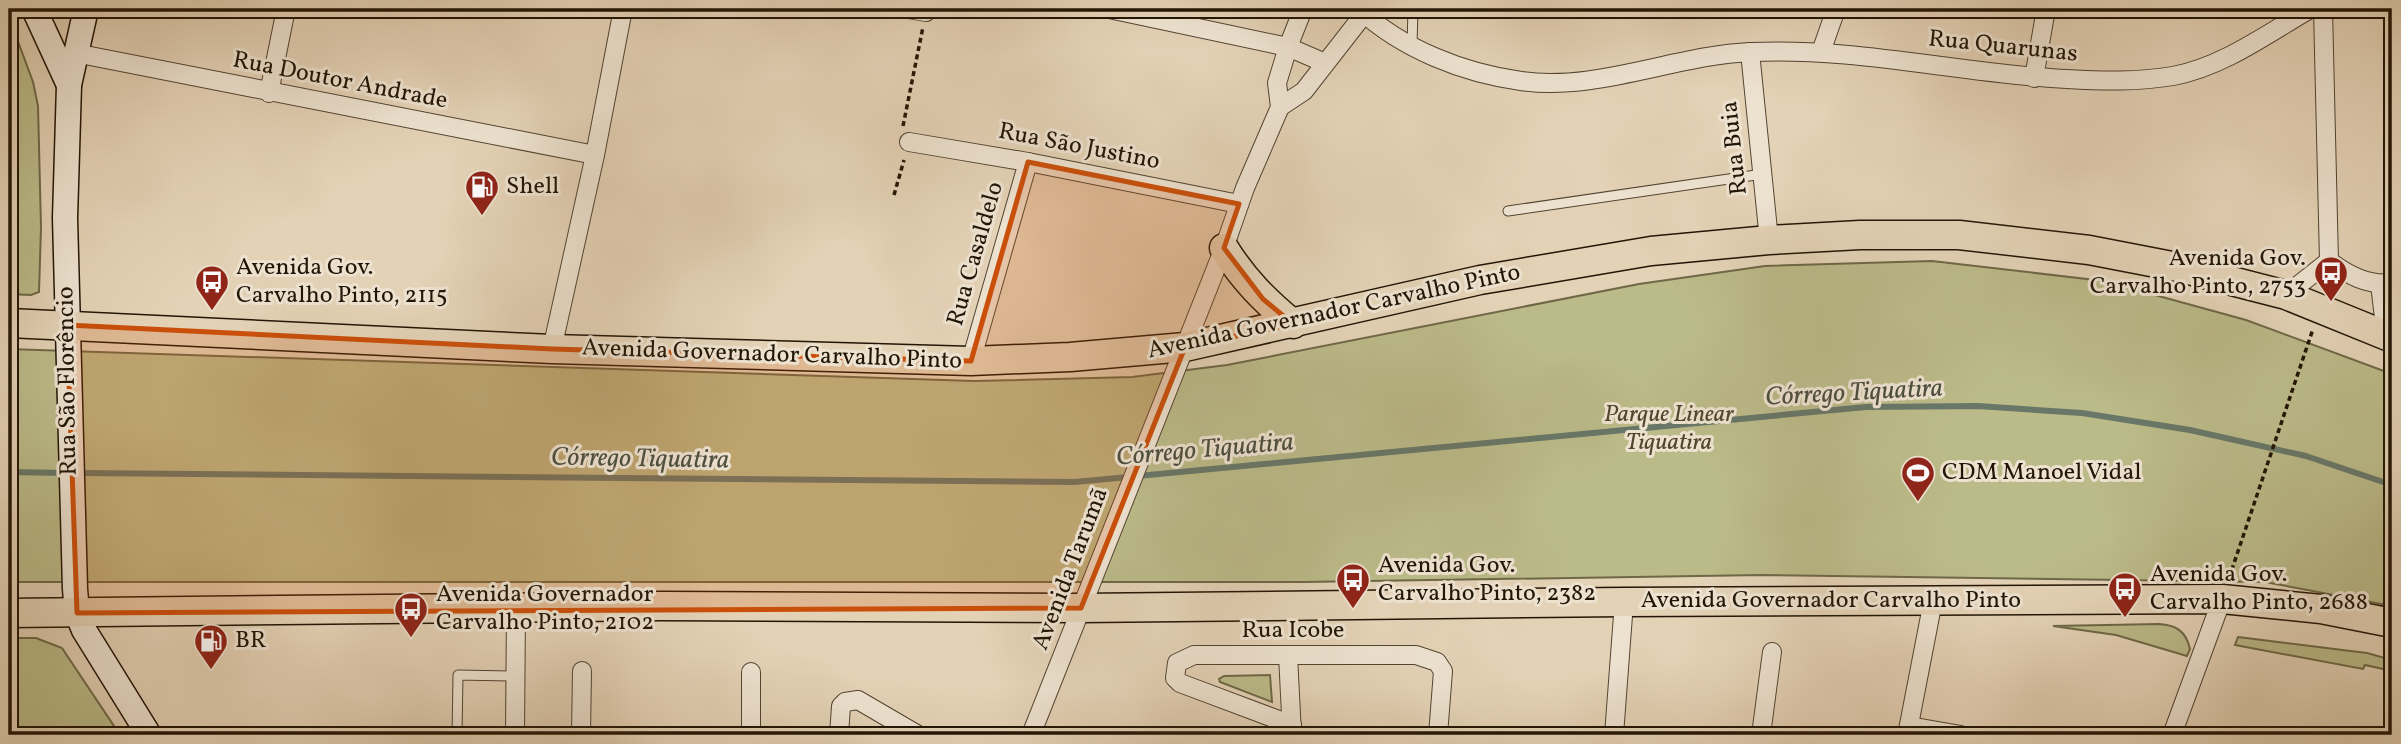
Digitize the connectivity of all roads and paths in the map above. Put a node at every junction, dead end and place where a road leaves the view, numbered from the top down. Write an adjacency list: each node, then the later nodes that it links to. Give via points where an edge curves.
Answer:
1 (34, 9): 22 (street)
2 (86, 9): 19 (street, Rua São Florêncio)
3 (286, 9): 23 (street)
4 (623, 9): 26 (street)
5 (908, 9): 14 (street)
6 (1109, 9): 16 (street)
7 (1303, 9): 16 (street, Avenida Tarumã)
8 (1413, 9): 15 (lane)
9 (1836, 9): 18 (street)
10 (2046, 9): 21 (street)
11 (2310, 9): 21 (street, Rua Quarunas, via 2222,60 2175,76 2122,82)
12 (2323, 9): 34 (street)
13 (1362, 11): 15 (street, Rua Quarunas); 20 (street)
14 (926, 12): 25 (path, via 901,135)
15 (1412, 46): 17 (street, Rua Quarunas, via 1467,71 1523,81 1577,81)
16 (1288, 47): 20 (street); 24 (street, Avenida Tarumã, via 1278,83)
17 (1750, 52): 18 (street, Rua Quarunas); 28 (street, Rua Buia)
18 (1821, 52): 21 (street, Rua Quarunas)
19 (75, 53): 22 (street, Rua São Florêncio); 23 (street, Rua Doutor Andrade)
20 (1325, 64): 24 (street, via 1304,91)
21 (2034, 78)
22 (69, 85): 40 (street, Rua São Florêncio)
23 (268, 93): 26 (street, Rua Doutor Andrade)
24 (1279, 107): 30 (street, Avenida Tarumã)
25 (909, 142): 27 (street, Rua São Justino); 29 (path)
26 (595, 155): 43 (street)
27 (1028, 162): 30 (street, Rua São Justino); 44 (street, Rua Casaldelo)
28 (1762, 174): 31 (lane); 32 (street, Rua Buia)
29 (894, 195)
30 (1239, 204): 33 (street, Avenida Tarumã)
31 (1508, 211)
32 (1769, 240): 36 (main road, Avenida Governador Carvalho Pinto, via 1959,235 2090,250); 39 (main road, Avenida Governador Carvalho Pinto, via 1606,257)
33 (1224, 248): 39 (main road, via 1246,281); 42 (street, Avenida Tarumã)
34 (2329, 261): 35 (street, via 2356,278); 36 (street)
35 (2386, 284): 41 (street)
36 (2286, 295): 37 (main road, Avenida Governador Carvalho Pinto)
37 (2320, 309): 41 (main road, Avenida Governador Carvalho Pinto); 45 (path)
38 (9, 323): 40 (main road, Avenida Governador Carvalho Pinto)
39 (1293, 324): 42 (main road, Avenida Governador Carvalho Pinto)
40 (67, 325): 43 (main road, Avenida Governador Carvalho Pinto); 51 (street, Rua São Florêncio)
41 (2389, 337)
42 (1185, 347): 44 (main road, Avenida Governador Carvalho Pinto); 48 (street, Avenida Tarumã)
43 (552, 349): 44 (main road, Avenida Governador Carvalho Pinto)
44 (971, 361)
45 (2222, 599): 46 (main road, Avenida Governador Carvalho Pinto); 52 (main road, Avenida Governador Carvalho Pinto, via 2321,609); 72 (street)
46 (1933, 601): 47 (main road, Avenida Governador Carvalho Pinto); 59 (street)
47 (1624, 602): 48 (main road, Avenida Governador Carvalho Pinto); 69 (street)
48 (1081, 608): 49 (main road, Avenida Governador Carvalho Pinto); 67 (street, Avenida Tarumã)
49 (516, 609): 51 (main road, Avenida Governador Carvalho Pinto); 57 (street)
50 (9, 613): 51 (main road, Avenida Governador Carvalho Pinto)
51 (78, 613): 60 (street, Rua São Florêncio)
52 (2392, 623)
53 (1772, 652): 70 (street)
54 (1289, 655): 58 (street); 58 (street, Rua Icobe, via 1194,655 1177,663 1174,670 1180,683); 68 (street, Rua Icobe, via 1416,655 1437,662 1443,671)
55 (582, 671): 63 (street)
56 (751, 672): 64 (street)
57 (515, 676): 61 (lane, via 458,675); 62 (street)
58 (1292, 730)
59 (1908, 731): 71 (street)
60 (149, 735)
61 (457, 735)
62 (514, 735)
63 (581, 735)
64 (751, 735)
65 (839, 735): 66 (street, via 841,706 858,700)
66 (918, 735)
67 (1031, 735)
68 (1438, 735)
69 (1614, 735)
70 (1761, 735)
71 (1961, 735)
72 (2172, 735)

